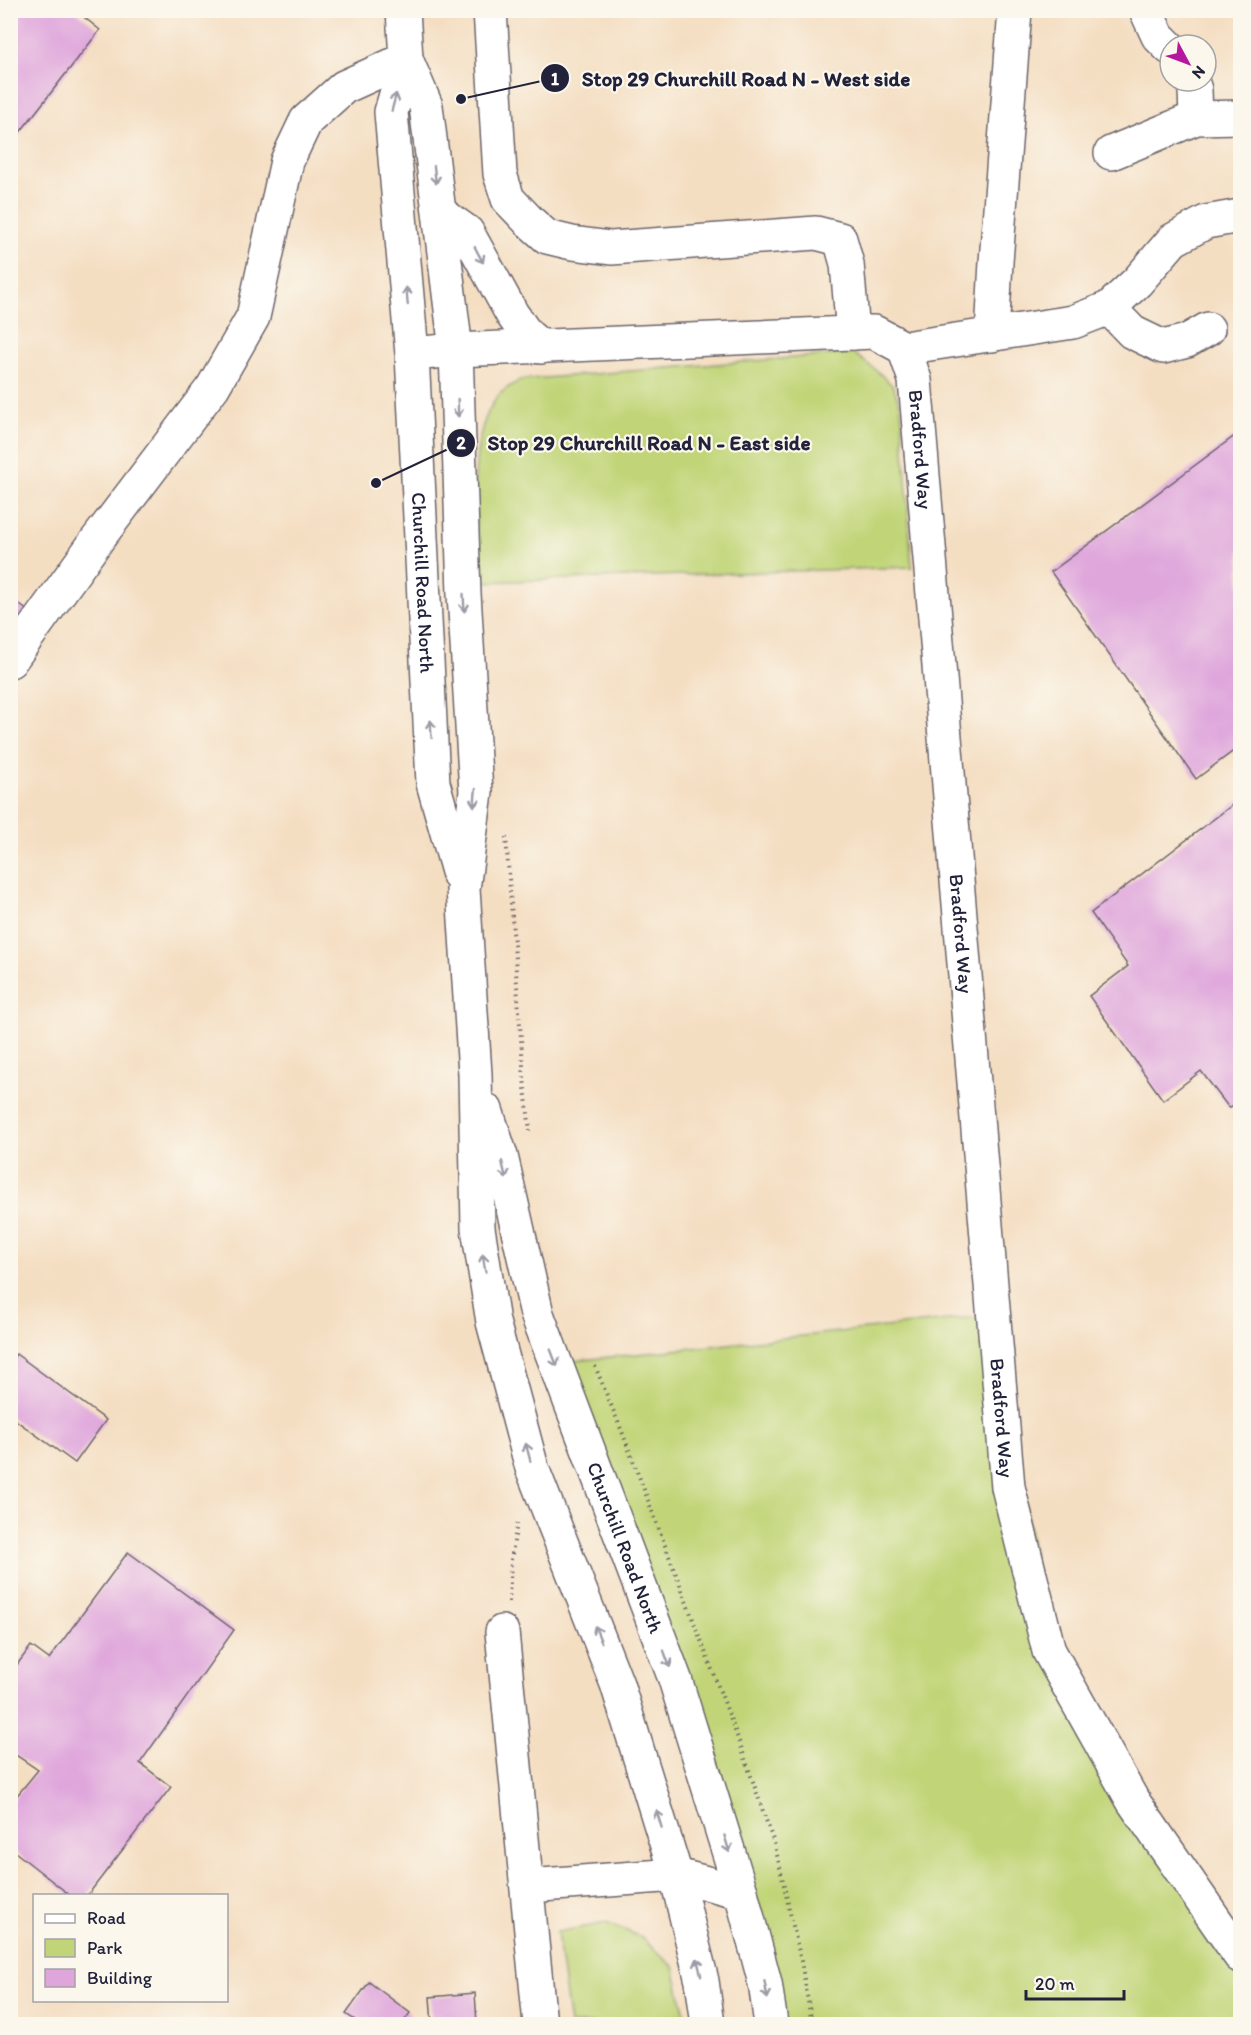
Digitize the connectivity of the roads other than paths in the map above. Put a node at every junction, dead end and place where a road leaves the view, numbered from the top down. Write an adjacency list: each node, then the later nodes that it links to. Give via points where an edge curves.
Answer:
1 (403, 10): 6 (street, Churchill Road North)
2 (490, 10): 15 (street, via 500,174 508,199 529,221 547,237 611,248 816,232 840,239 847,264)
3 (1015, 10): 16 (street)
4 (1146, 10): 5 (street)
5 (1158, 36)
6 (406, 59): 11 (street, Churchill Road North, one-way to 11, via 426,106); 20 (street, Churchill Road North, one-way to 6, via 391,112); 21 (street, via 344,87 306,121 287,160 253,317 213,387)
7 (1195, 93): 9 (street)
8 (1240, 117): 9 (street)
9 (1196, 118): 10 (street)
10 (1111, 153)
11 (440, 213): 17 (street, one-way to 17, via 467,232 512,314); 19 (street, Churchill Road North)
12 (1240, 216): 13 (street, via 1206,222 1173,240)
13 (1109, 308): 14 (street, via 1132,332 1163,347 1187,341); 16 (street, via 1073,322)
14 (1208, 329)
15 (853, 333): 17 (street); 18 (street, via 874,332)
16 (992, 335): 18 (street)
17 (541, 347): 19 (street)
18 (904, 348): 28 (street, Bradford Way, via 915,380 1008,1487 1049,1652 1133,1801)
19 (456, 350): 20 (street); 22 (street, Churchill Road North, one-way to 22, via 464,594 476,792)
20 (412, 354): 22 (street, Churchill Road North, one-way to 20, via 433,783)
21 (10, 661)
22 (463, 889): 23 (street, Churchill Road North)
23 (475, 1074): 25 (street, Churchill Road North, one-way to 23, via 617,1684 532,1468 493,1322 478,1228); 27 (street, Churchill Road North, one-way to 27, via 501,1156 537,1314 675,1679)
24 (502, 1632): 26 (street)
25 (676, 1875): 26 (street); 27 (street); 30 (street, Churchill Road North, one-way to 25, via 702,1981)
26 (528, 1886): 29 (street)
27 (741, 1892): 31 (street, Churchill Road North, one-way to 31, via 765,1983)
28 (1240, 1956)
29 (540, 2025)
30 (708, 2025)
31 (771, 2025)

